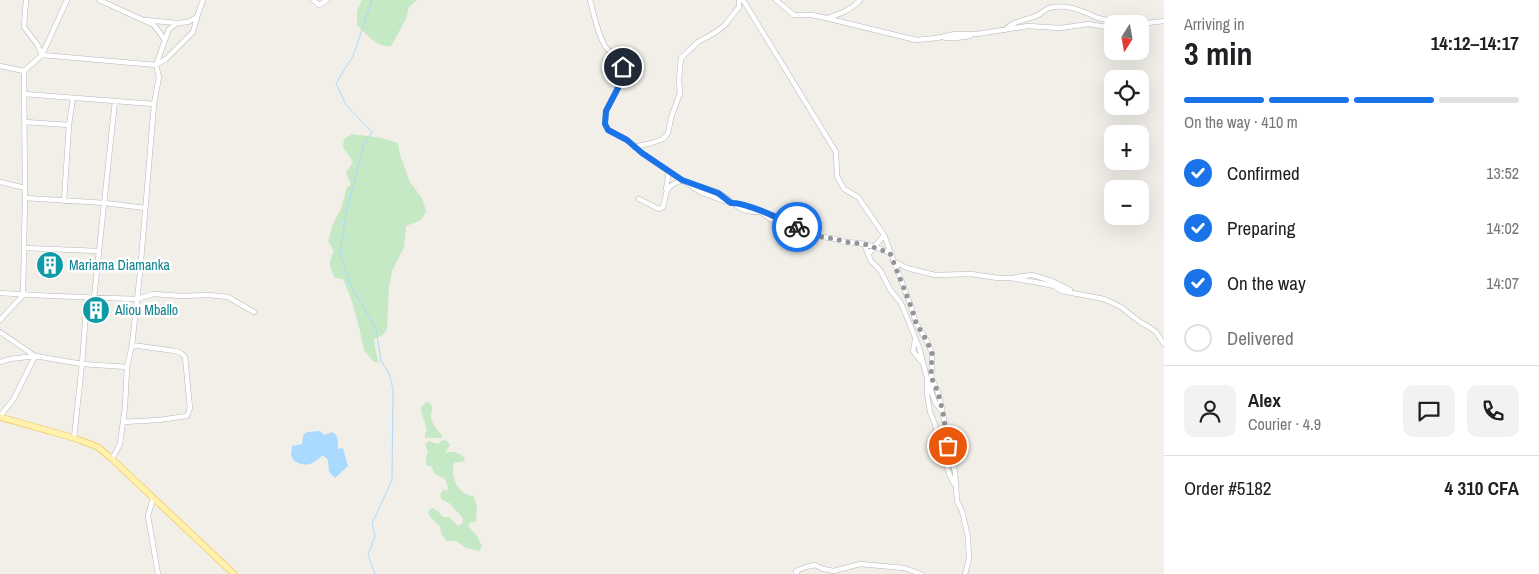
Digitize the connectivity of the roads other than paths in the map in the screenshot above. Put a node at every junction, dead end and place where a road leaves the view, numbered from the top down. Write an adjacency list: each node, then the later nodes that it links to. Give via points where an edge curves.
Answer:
1 (26, 0): 21 (street, via 24,26)
2 (67, 0): 21 (street)
3 (99, 0): 13 (street)
4 (203, 0): 11 (street)
5 (313, 0): 6 (street, via 319,5)
6 (327, 0)
7 (590, 0): 31 (street, via 598,32 623,67 618,88 606,111 605,124 608,130)
8 (741, 0): 31 (street, via 725,25 698,42 682,58 680,93 663,139); 42 (street, via 836,152 837,176 844,189 858,197)
9 (776, 0): 12 (street, via 794,15)
10 (860, 0): 12 (street, via 844,13)
11 (197, 17): 16 (street); 22 (street, via 193,32)
12 (826, 18): 19 (street, via 916,40)
13 (144, 20): 16 (street); 20 (street, via 154,25)
14 (1104, 20): 19 (street, via 1088,12 1056,7 1012,23)
15 (1164, 21): 17 (street)
16 (178, 23): 20 (street, via 169,29)
17 (1149, 23)
18 (1104, 27): 19 (street, via 1028,26)
19 (1005, 30)
20 (165, 40): 22 (street)
21 (42, 55): 22 (street); 24 (street)
22 (156, 65): 28 (street, via 159,77)
23 (0, 66): 24 (street)
24 (24, 70): 25 (street)
25 (24, 94): 26 (street); 29 (street)
26 (73, 98): 27 (street); 30 (street)
27 (115, 101): 28 (street); 40 (street)
28 (154, 104): 41 (street)
29 (25, 122): 30 (street); 35 (street)
30 (69, 125): 39 (street)
31 (634, 147): 32 (street)
32 (669, 171): 33 (street); 36 (street)
33 (682, 180): 36 (street, via 671,185); 43 (street, via 718,193 738,208 781,219 810,235)
34 (0, 182): 35 (street)
35 (25, 188): 37 (street)
36 (666, 192): 38 (street, via 663,208)
37 (25, 198): 39 (street); 45 (street)
38 (639, 199)
39 (64, 200): 40 (street)
40 (105, 203): 41 (street); 46 (street)
41 (145, 208): 54 (street)
42 (884, 235): 44 (street); 47 (street)
43 (864, 244): 44 (street); 48 (street)
44 (876, 247): 47 (street); 48 (street)
45 (25, 248): 46 (street); 51 (street)
46 (98, 251): 53 (street)
47 (890, 253): 49 (street)
48 (868, 255): 70 (street, via 901,303 916,338 913,351 922,362 927,378 936,435 946,455)
49 (893, 260): 58 (street, via 907,268 935,275 971,274 998,278 1032,275 1125,311); 70 (street, via 916,323 932,353 931,391 943,413 955,472)
50 (0, 292): 51 (street)
51 (22, 295): 52 (street); 56 (street)
52 (87, 297): 53 (street); 64 (street)
53 (94, 298): 54 (street)
54 (137, 298): 55 (street, via 153,294 228,297); 61 (street)
55 (254, 312)
56 (0, 320)
57 (0, 332): 62 (street)
58 (1156, 332): 59 (street); 60 (street)
59 (1164, 336)
60 (1164, 344)
61 (132, 345): 65 (street); 67 (street, via 175,351 185,357 190,408 186,416)
62 (35, 356): 63 (street); 64 (street); 66 (street, via 13,400)
63 (0, 362)
64 (82, 364): 65 (street); 68 (street)
65 (127, 367): 67 (street)
66 (0, 416): 68 (main road)
67 (123, 422): 69 (street, via 120,444)
68 (74, 438): 69 (main road, via 98,447)
69 (112, 459): 71 (main road)
70 (955, 488): 72 (street, via 968,537)
71 (153, 498): 73 (street, via 148,516); 74 (main road)
72 (969, 559): 77 (street); 78 (street)
73 (158, 574)
74 (234, 574)
75 (797, 574): 76 (street, via 796,571 814,565 834,571 860,564 904,568)
76 (920, 574)
77 (965, 574)
78 (970, 574)

